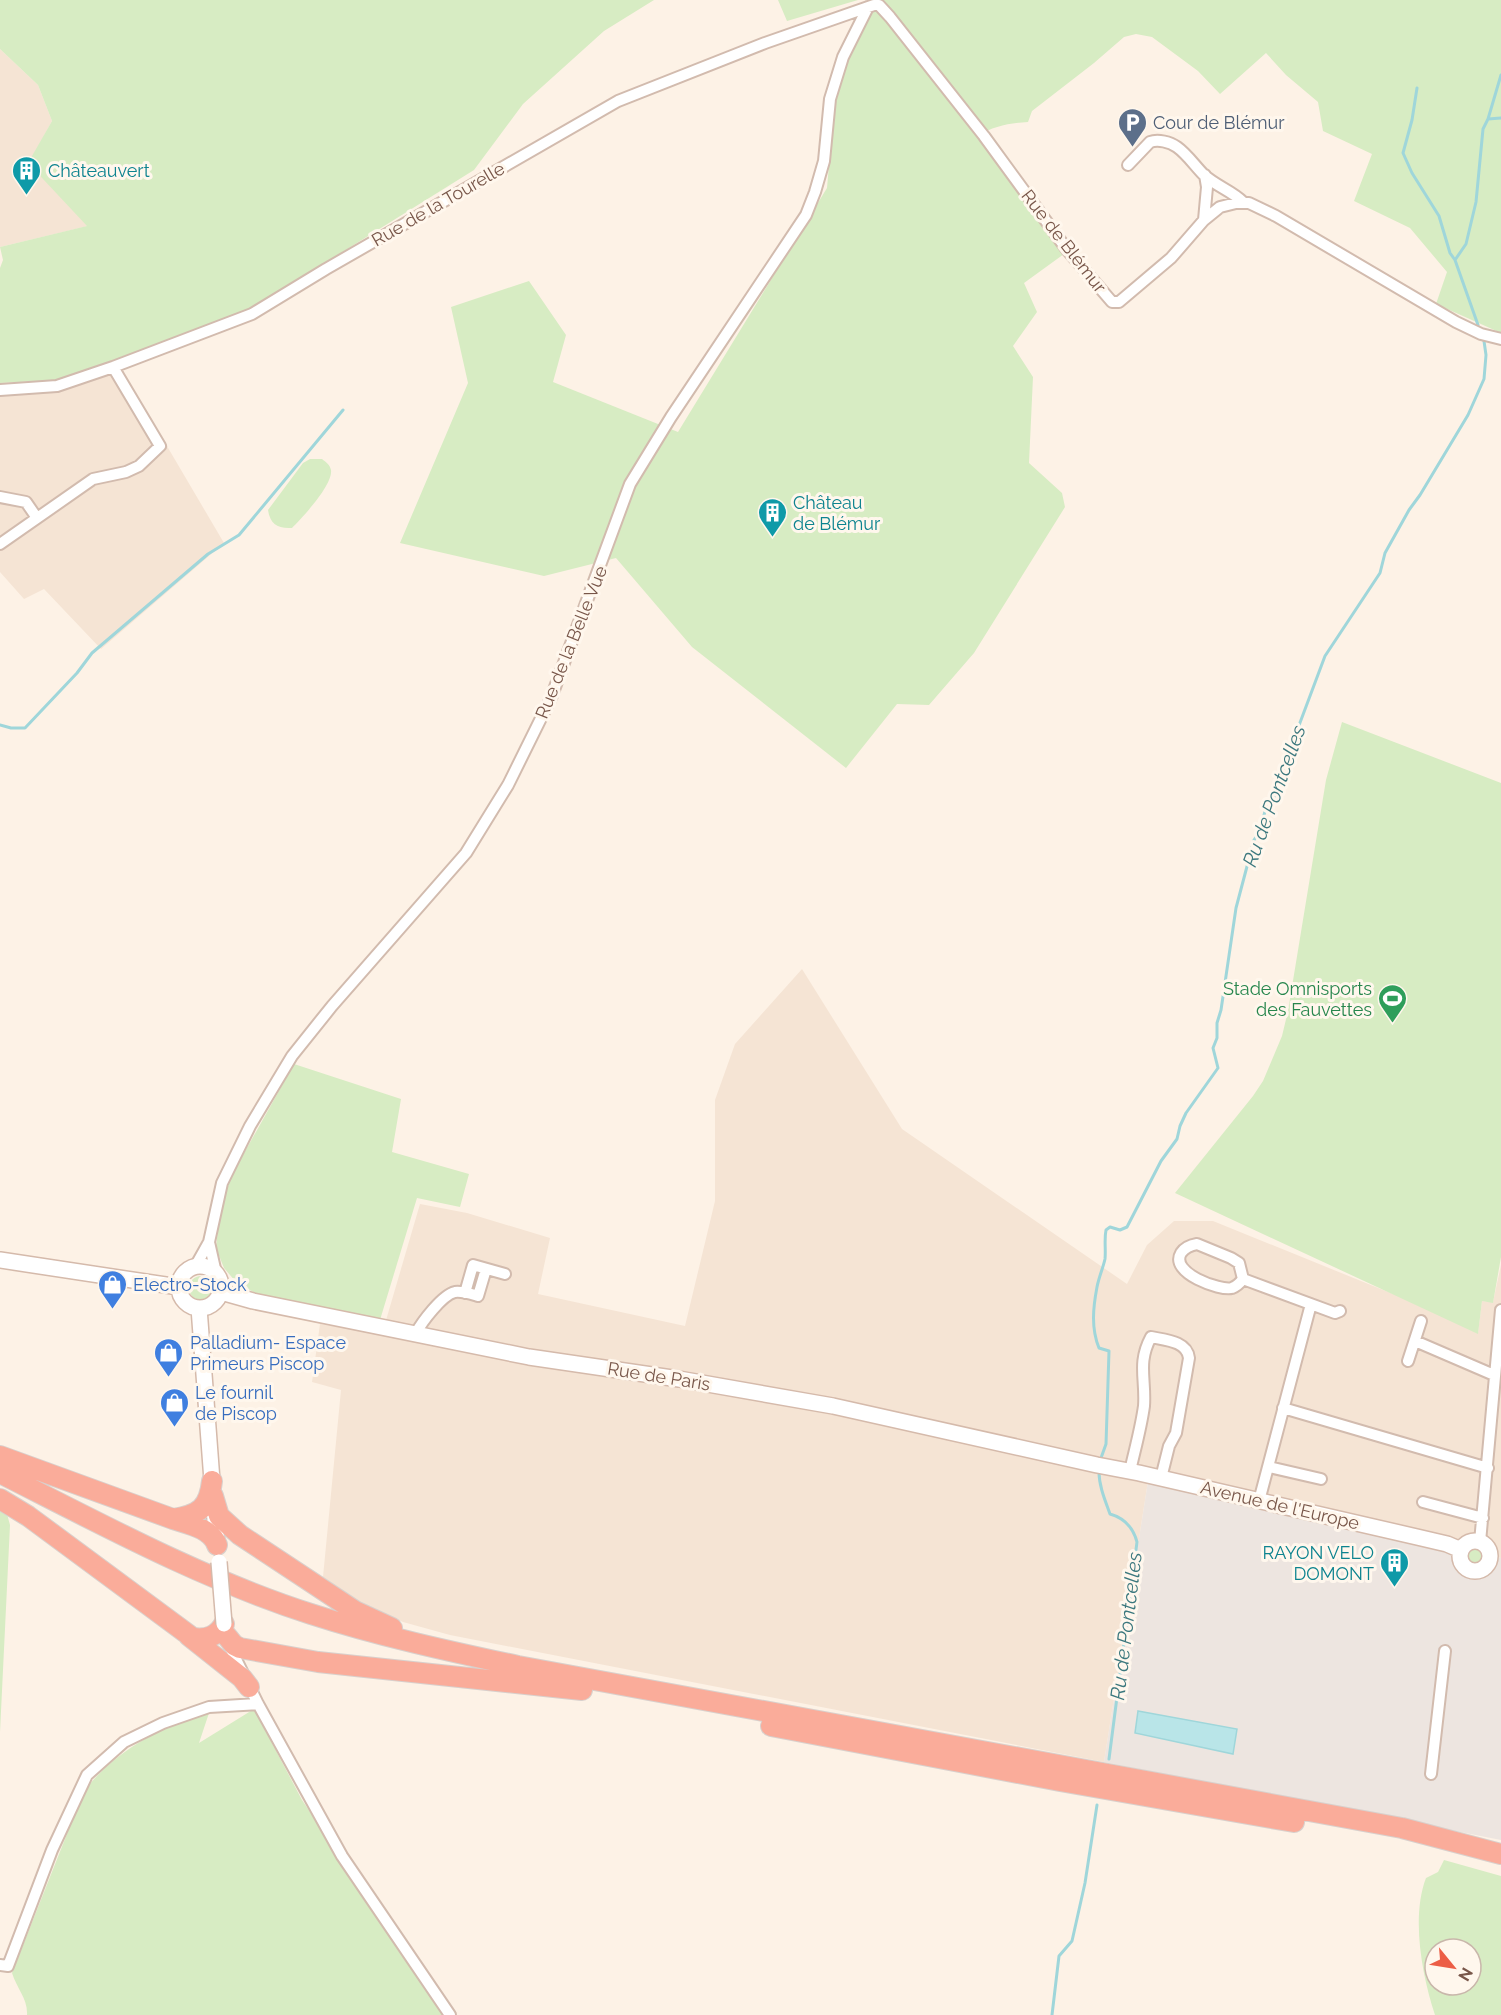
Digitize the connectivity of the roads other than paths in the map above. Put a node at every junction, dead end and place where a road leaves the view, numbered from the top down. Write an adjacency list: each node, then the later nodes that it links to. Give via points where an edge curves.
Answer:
1 (871, 6): 5 (street, Rue de Blémur, via 879,5 890,17 1068,251 1112,302 1119,302 1171,258); 7 (street, Rue de la Tourelle, via 618,101 252,314); 12 (street, Rue de la Belle Vue, via 843,57 830,99 824,161 806,215 630,484 551,698 508,785 466,853 292,1056 222,1183)
2 (1128, 165): 3 (street, via 1150,142 1159,141 1178,148)
3 (1205, 176): 4 (street); 5 (street)
4 (1243, 202): 5 (street, Rue de Blémur, via 1220,207); 6 (street, via 1276,216 1456,322)
5 (1203, 220)
6 (1501, 339)
7 (113, 367): 8 (street, Rue de la Tourelle, via 57,386); 10 (street, via 160,446 139,466 93,479)
8 (0, 390)
9 (0, 497): 10 (street, via 26,502)
10 (37, 518): 11 (street)
11 (0, 544)
12 (209, 1242): 14 (street, Rue de la Belle Vue); 15 (street, Rue de la Belle Vue)
13 (0, 1260): 18 (street)
14 (195, 1267): 15 (street, via 206,1267); 18 (street, via 184,1274)
15 (216, 1273): 19 (street)
16 (505, 1274): 25 (street, via 472,1265 465,1293 449,1294 422,1321)
17 (1243, 1279): 17 (street, via 1239,1263 1197,1244 1183,1250 1179,1257 1179,1264 1188,1275 1224,1288); 20 (street)
18 (179, 1287): 21 (street, via 187,1304)
19 (221, 1292): 21 (street, via 210,1306); 25 (street, Rue de Paris)
20 (1311, 1304): 23 (street, via 1335,1313); 29 (street)
21 (199, 1308): 39 (street)
22 (1501, 1310): 28 (street)
23 (1340, 1311)
24 (1421, 1322): 26 (street)
25 (416, 1333): 31 (street, Rue de Paris, via 529,1357 679,1378 833,1406)
26 (1415, 1341): 27 (street); 28 (street)
27 (1408, 1361)
28 (1494, 1375): 33 (street)
29 (1283, 1408): 32 (street); 33 (street)
30 (0, 1456): 44 (highway)
31 (1097, 1465): 34 (street, Avenue de l'Europe)
32 (1269, 1467): 37 (street); 41 (street)
33 (1488, 1468): 43 (street)
34 (1130, 1471): 36 (street, Avenue de l'Europe); 36 (street, via 1144,1404 1143,1356 1151,1337 1184,1347 1189,1358 1176,1433)
35 (0, 1473): 54 (highway, via 185,1565 309,1614 406,1642)
36 (1161, 1478): 41 (street, Avenue de l'Europe)
37 (1321, 1479)
38 (0, 1486): 55 (highway, via 182,1577 313,1627 427,1659)
39 (212, 1488): 44 (highway, via 201,1510); 46 (highway, via 217,1512 224,1522); 48 (street)
40 (0, 1499): 51 (highway)
41 (1259, 1501): 47 (street, Avenue de l'Europe, via 1427,1539)
42 (1423, 1502): 43 (street)
43 (1483, 1518): 45 (street)
44 (173, 1519): 48 (highway, via 213,1537)
45 (1480, 1542): 47 (street, via 1471,1542); 49 (street)
46 (252, 1543): 48 (highway, via 231,1539); 54 (highway, via 368,1617 395,1629)
47 (1461, 1551): 49 (street, via 1462,1564 1470,1570 1483,1569)
48 (218, 1554): 50 (street, bridge)
49 (1495, 1558)
50 (225, 1629): 51 (highway, via 202,1639); 53 (highway, via 229,1640 240,1648); 56 (street)
51 (184, 1633): 56 (highway, via 242,1678)
52 (1445, 1651): 57 (street)
53 (283, 1655): 55 (highway); 56 (highway, via 262,1658 254,1665 250,1677)
54 (518, 1666): 58 (highway, via 1402,1828)
55 (584, 1690): 59 (highway, via 1399,1841)
56 (253, 1695): 60 (street, via 163,1723 124,1742 87,1776 52,1850 9,1966); 61 (street, via 342,1856)
57 (1431, 1774)
58 (1501, 1854)
59 (1501, 1866)
60 (0, 1965)
61 (450, 2015)

